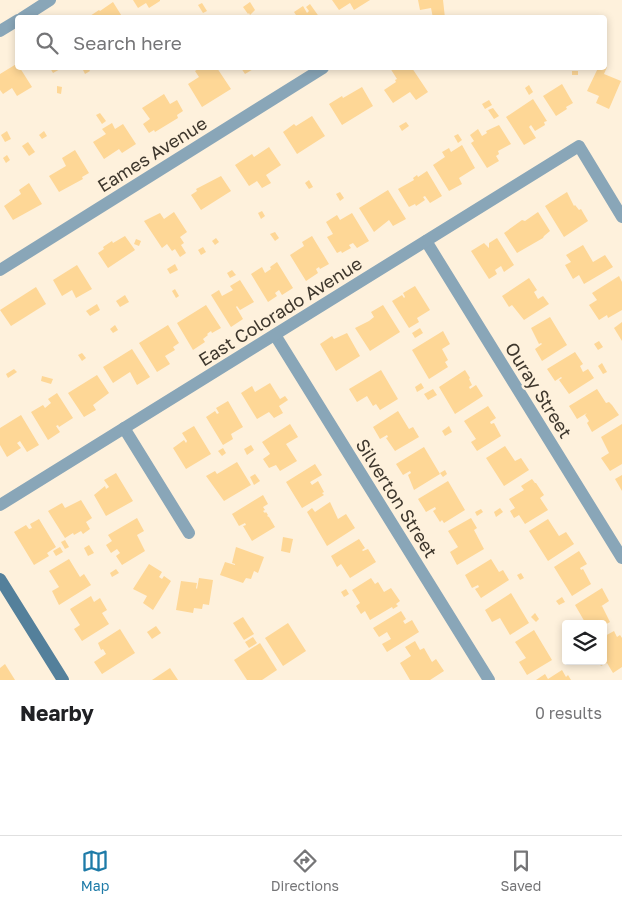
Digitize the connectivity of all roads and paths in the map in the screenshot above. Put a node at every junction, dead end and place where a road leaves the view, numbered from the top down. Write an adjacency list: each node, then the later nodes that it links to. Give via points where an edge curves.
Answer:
1 (50, 0): 2 (street)
2 (27, 15)
3 (15, 22): 4 (street)
4 (0, 31)
5 (320, 70): 8 (street, Eames Avenue)
6 (622, 216): 7 (street, East Colorado Avenue, via 579,146)
7 (426, 241): 9 (street, East Colorado Avenue); 13 (street, Ouray Street)
8 (0, 270)
9 (275, 335): 10 (street, East Colorado Avenue); 16 (street, Silverton Street)
10 (124, 428): 11 (street, East Colorado Avenue); 12 (street)
11 (0, 505)
12 (189, 533)
13 (622, 558)
14 (0, 579): 15 (street)
15 (63, 680)
16 (489, 680)

